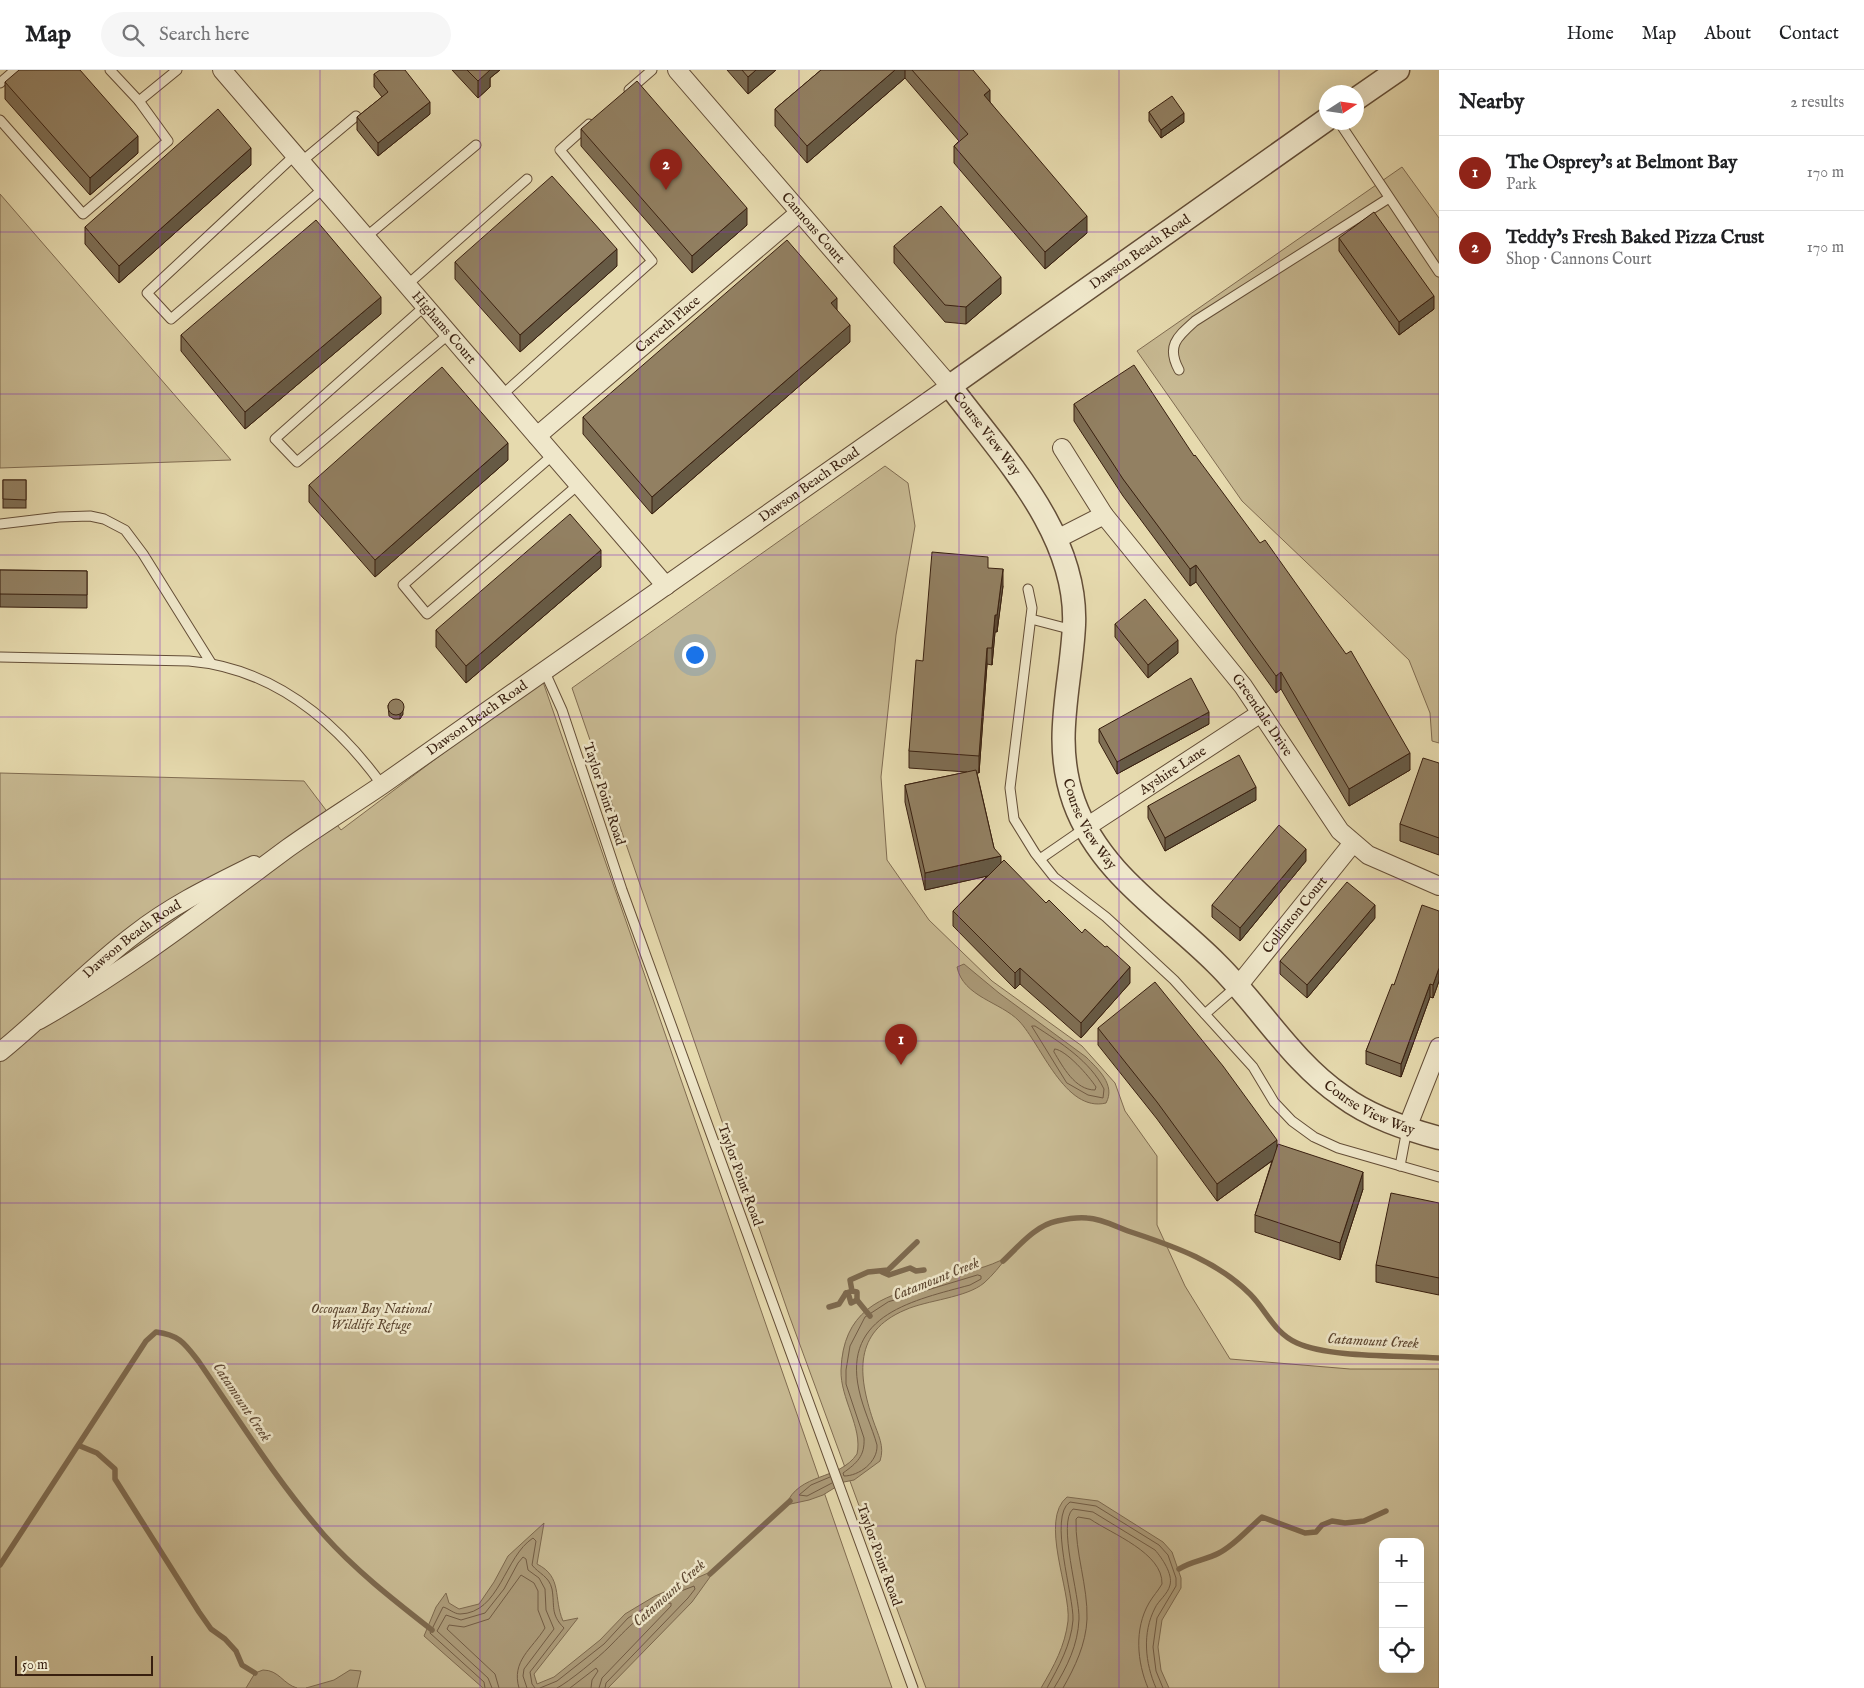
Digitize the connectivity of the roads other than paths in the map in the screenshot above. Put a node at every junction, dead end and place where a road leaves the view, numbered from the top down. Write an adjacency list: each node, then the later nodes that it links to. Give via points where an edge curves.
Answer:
1 (15, 70): 8 (lane)
2 (110, 70): 11 (lane)
3 (177, 70): 11 (lane)
4 (222, 70): 18 (street, Highams Court)
5 (652, 70): 10 (lane)
6 (676, 70): 22 (street, Cannons Court)
7 (1398, 70): 9 (street)
8 (0, 83)
9 (1364, 93)
10 (623, 95)
11 (139, 102): 14 (lane, via 168,141 83,214)
12 (356, 116): 18 (lane)
13 (595, 119): 30 (lane, via 560,150 652,261)
14 (0, 120)
15 (1319, 125): 29 (street, Dawson Beach Road)
16 (1345, 130): 21 (lane)
17 (476, 145): 23 (lane)
18 (298, 159): 20 (street, Highams Court); 20 (lane, via 147,293 171,319)
19 (527, 179): 25 (lane)
20 (324, 188): 23 (street, Highams Court)
21 (1389, 198): 24 (lane); 28 (lane, via 1196,321 1176,339 1172,348)
22 (799, 213): 29 (street, Cannons Court); 31 (street, Carveth Place)
23 (366, 237): 25 (street, Highams Court)
24 (1439, 272)
25 (407, 285): 26 (street, Highams Court)
26 (425, 306): 27 (street, Highams Court); 27 (lane, via 275,439 297,462)
27 (449, 334): 30 (street, Highams Court)
28 (1179, 370)
29 (950, 386): 37 (street, Course View Way, via 1043,512); 38 (street, Dawson Beach Road)
30 (502, 395): 31 (street, Highams Court)
31 (537, 436): 33 (street, Highams Court)
32 (1062, 448): 35 (street, Greendale Drive)
33 (553, 455): 34 (street, Highams Court); 34 (lane, via 403,585 427,614)
34 (578, 485): 38 (street, Highams Court)
35 (1104, 515): 37 (street); 45 (street, Greendale Drive, via 1243,686)
36 (0, 524): 43 (lane, via 90,516 125,530 144,554)
37 (1057, 539): 41 (street, Course View Way, via 1070,580)
38 (666, 586): 44 (street, Dawson Beach Road)
39 (1028, 589): 40 (lane, via 1032,602)
40 (1031, 619): 41 (lane); 49 (lane, via 1010,788 1014,819)
41 (1074, 630): 47 (street, Course View Way, via 1063,719 1063,754 1072,794)
42 (0, 656): 43 (lane)
43 (211, 663): 46 (lane, via 250,673 302,704 362,756)
44 (544, 670): 46 (street, Dawson Beach Road); 59 (lane, Taylor Point Road, via 562,710 622,890)
45 (1261, 713): 47 (street, Ayshire Lane); 48 (street, Greendale Drive, via 1330,818)
46 (382, 785): 54 (street, Dawson Beach Road, via 289,847 170,908 114,951)
47 (1086, 828): 49 (lane); 51 (street, Course View Way, via 1102,855 1123,880 1217,963)
48 (1353, 843): 50 (street, Greendale Drive, via 1382,863); 51 (street, Collinton Court)
49 (1040, 859): 52 (lane, via 1054,877 1106,917 1174,980)
50 (1439, 886)
51 (1238, 986): 52 (lane); 55 (street, Course View Way, via 1299,1060 1323,1082 1363,1109)
52 (1205, 1014): 57 (lane, via 1253,1067 1274,1102 1292,1121 1314,1137 1338,1148)
53 (1439, 1046): 55 (street)
54 (0, 1052)
55 (1407, 1128): 56 (street, Course View Way); 57 (lane)
56 (1439, 1138)
57 (1400, 1166): 58 (lane)
58 (1439, 1178)
59 (913, 1688)

